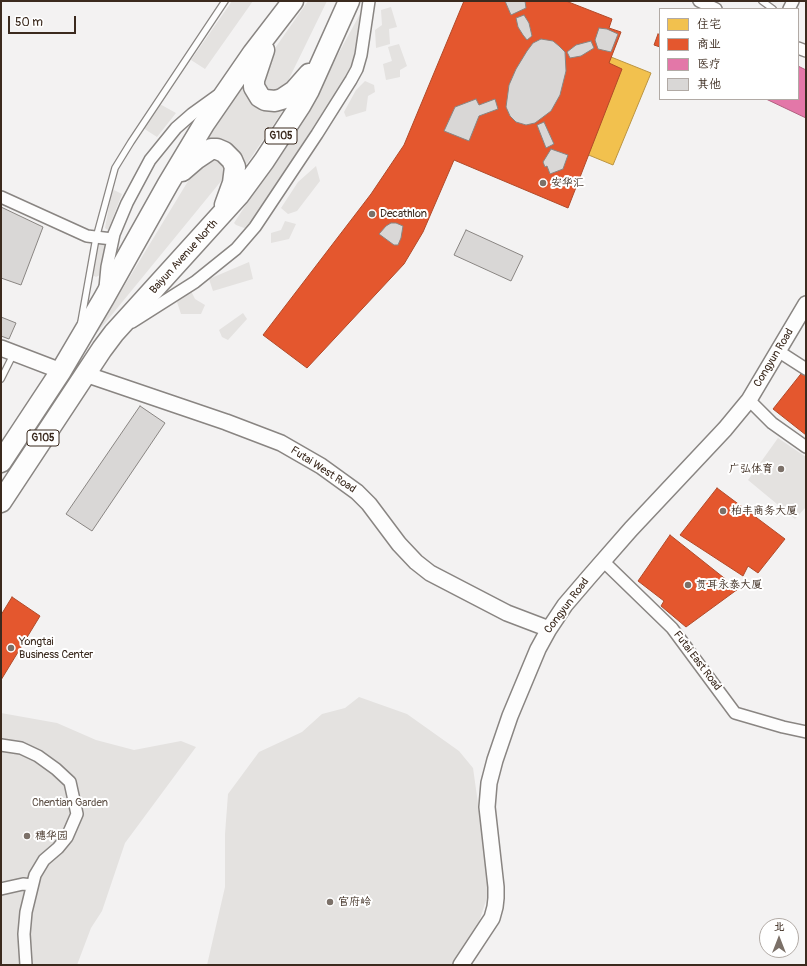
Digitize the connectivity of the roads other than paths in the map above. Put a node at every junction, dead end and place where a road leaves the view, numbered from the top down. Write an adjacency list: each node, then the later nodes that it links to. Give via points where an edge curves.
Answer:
1 (225, 1): 15 (lane, via 122,154 113,175)
2 (293, 1): 9 (highway, G105)
3 (349, 1): 10 (highway, Baiyun Avenue North / G105)
4 (369, 1): 19 (street, via 357,69 255,227 236,249 195,282)
5 (699, 1): 7 (street)
6 (762, 1): 8 (lane)
7 (714, 8)
8 (772, 8)
9 (270, 31): 10 (highway, via 255,76 254,87 265,100 276,101 294,91); 11 (highway, G105)
10 (328, 48): 14 (highway, Baiyun Avenue North / G105, via 309,90 276,145 253,178)
11 (231, 86): 12 (highway, G105, via 204,124); 16 (street, via 183,122 159,148 133,191)
12 (168, 184): 14 (highway, via 204,152 218,149 224,152 235,167 230,191); 17 (highway, G105)
13 (1, 197): 15 (street, via 70,229)
14 (220, 216): 19 (highway, Baiyun Avenue North / G105)
15 (96, 238): 16 (street); 20 (lane)
16 (112, 240): 17 (street, via 106,267)
17 (104, 298): 20 (highway, G105)
18 (806, 304): 22 (street, Congyun Road)
19 (114, 333): 25 (highway, Baiyun Avenue North / G105)
20 (78, 340): 24 (highway, G105)
21 (8, 351): 24 (street); 26 (lane)
22 (778, 351): 23 (street); 27 (street, Congyun Road)
23 (806, 369)
24 (61, 370): 29 (highway, G105)
25 (85, 374): 30 (highway, Baiyun Avenue North / G105); 32 (street, Futai West Road, via 282,443 321,466 357,492 399,544 430,573 507,613)
26 (1, 379)
27 (749, 400): 28 (street, via 772,423); 31 (street, Congyun Road)
28 (806, 447)
29 (1, 462)
30 (1, 502)
31 (603, 561): 32 (street, Congyun Road, via 565,605); 33 (street, Futai East Road, via 672,628 735,713)
32 (549, 629): 38 (street, Congyun Road, via 518,696 492,771 487,807 496,898 492,918)
33 (806, 732)
34 (1, 745): 35 (street, via 22,748 38,756 70,782 77,814 67,837 44,860)
35 (32, 885): 36 (street, via 23,884); 37 (street, via 24,934)
36 (1, 889)
37 (26, 965)
38 (461, 965)

